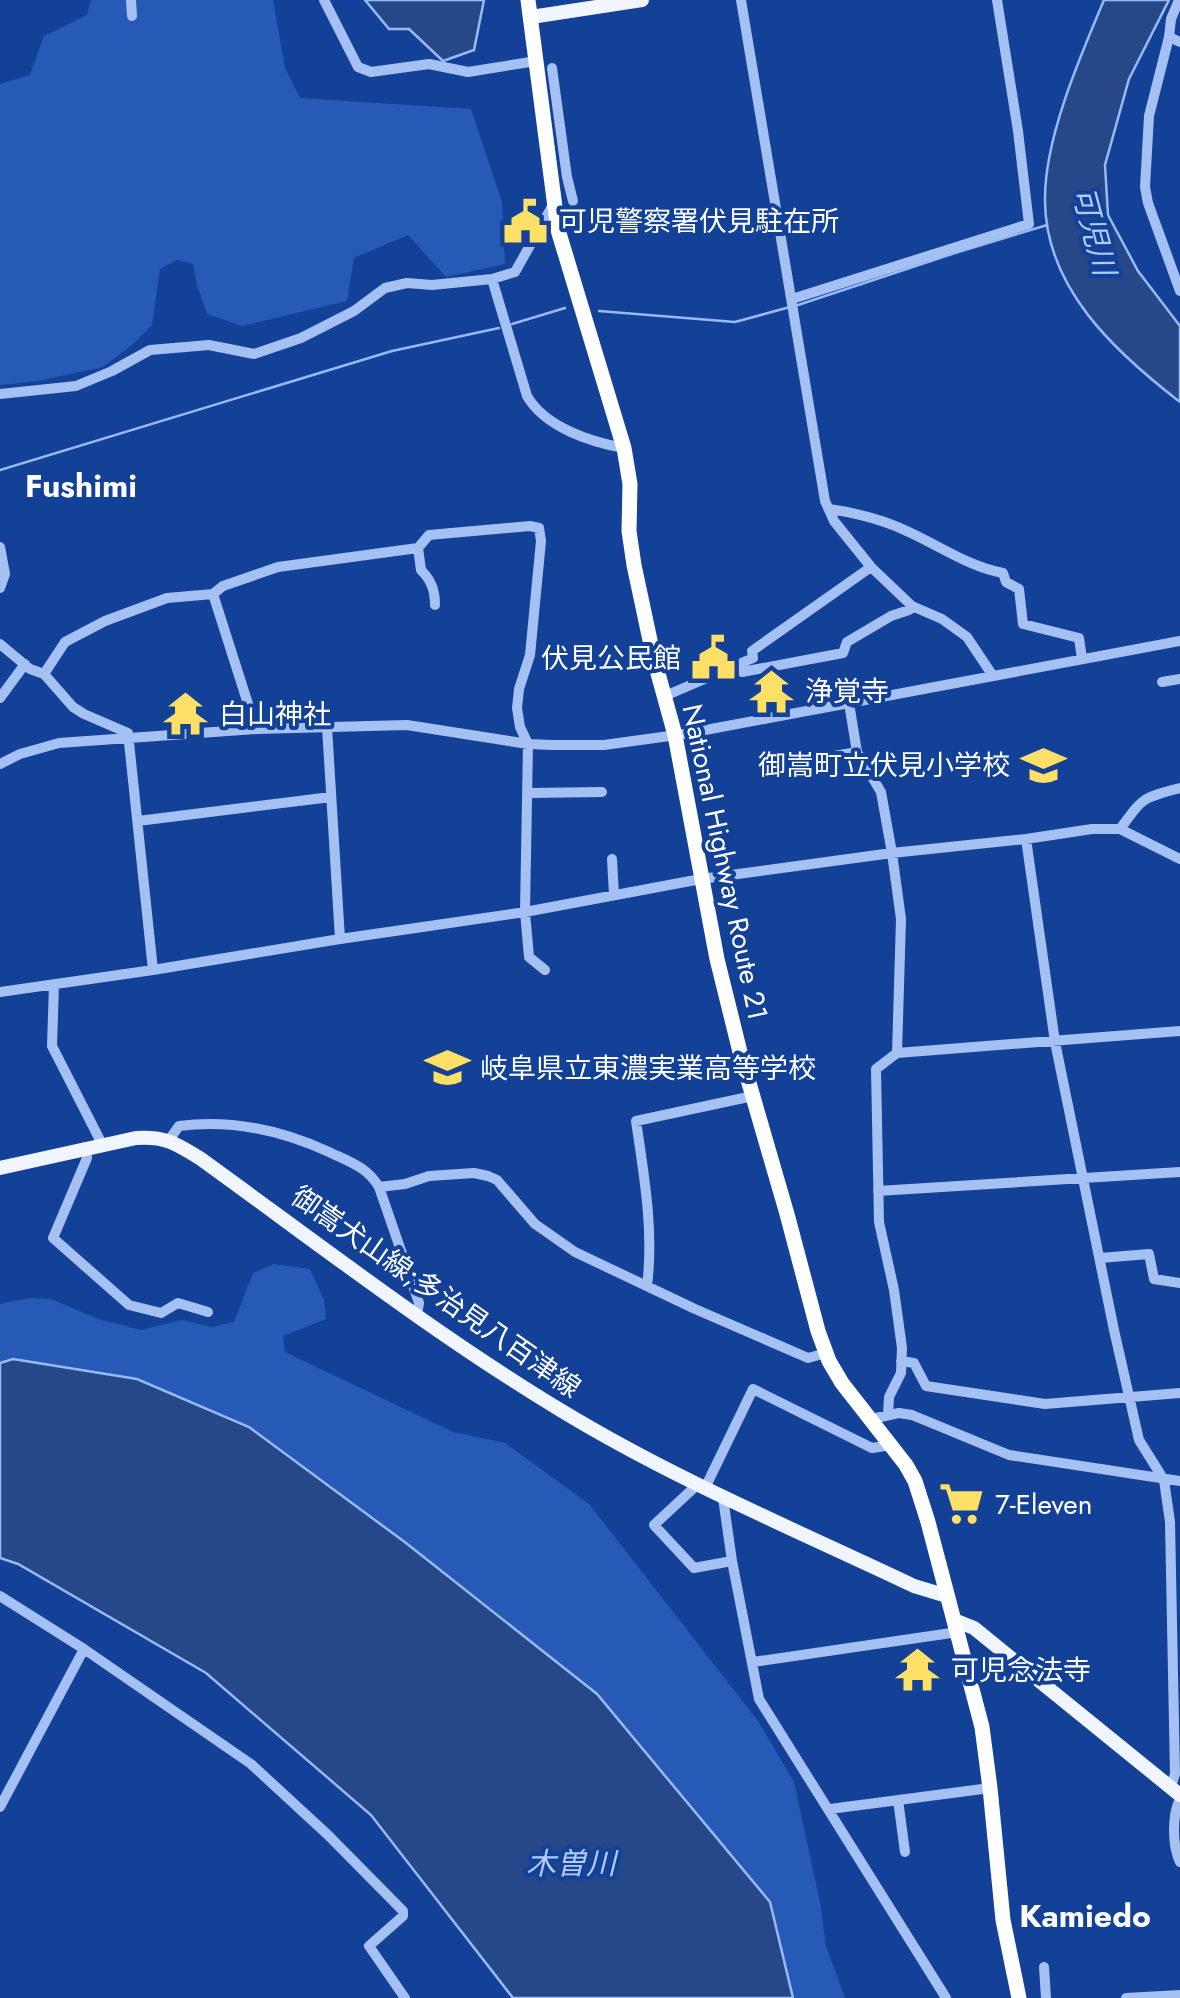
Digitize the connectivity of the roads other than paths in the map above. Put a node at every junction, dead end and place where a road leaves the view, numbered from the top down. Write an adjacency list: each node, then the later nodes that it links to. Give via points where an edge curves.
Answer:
1 (131, 0): 8 (street)
2 (324, 0): 10 (street, via 358,67 371,72 429,64 468,72)
3 (642, 0): 7 (main road)
4 (741, 0): 15 (street)
5 (997, 0): 15 (street, via 1029,224)
6 (1179, 0): 9 (street, via 1171,19)
7 (529, 8): 10 (highway, National Highway Route 21)
8 (132, 16)
9 (1174, 40): 14 (street, via 1149,116 1146,188)
10 (544, 64): 11 (highway, National Highway Route 21); 12 (street)
11 (554, 202): 13 (street, via 515,272); 17 (highway, National Highway Route 21)
12 (573, 202)
13 (492, 279): 16 (street, via 385,288 301,338 254,354 210,345 150,350 76,386); 17 (street, via 532,404 561,427)
14 (1180, 291)
15 (792, 299): 18 (street)
16 (0, 394)
17 (624, 448): 35 (highway, National Highway Route 21, via 634,565)
18 (829, 509): 21 (street); 28 (street, via 907,530 984,570 1004,573 1020,589 1023,624 1079,638)
19 (0, 546): 22 (street)
20 (418, 548): 23 (street, via 278,567); 24 (street); 42 (street, via 429,535 539,528 530,655 517,708)
21 (872, 567): 25 (street); 30 (street)
22 (0, 588)
23 (213, 594): 31 (street, via 167,598 105,621 66,642); 39 (street)
24 (435, 604)
25 (912, 606): 30 (street, via 847,642 843,653 742,672); 32 (street, via 967,637)
26 (1180, 641): 28 (street)
27 (0, 644): 29 (street)
28 (1082, 660): 32 (street)
29 (24, 664): 31 (street); 36 (street)
30 (738, 666): 35 (street)
31 (44, 674): 41 (street, via 74,707)
32 (992, 676): 37 (street)
33 (1180, 680): 34 (street)
34 (1162, 682)
35 (665, 696): 40 (highway, National Highway Route 21)
36 (0, 698)
37 (849, 702): 40 (street); 43 (street)
38 (327, 727): 39 (street); 42 (street, via 408,725); 49 (street)
39 (256, 729): 41 (street)
40 (675, 735): 42 (street, via 604,745); 56 (highway, National Highway Route 21)
41 (129, 739): 44 (street, via 59,743); 50 (street)
42 (528, 744): 48 (street)
43 (857, 752): 45 (street); 53 (street, via 881,792)
44 (0, 764)
45 (767, 768)
46 (1180, 788): 51 (street, via 1147,797)
47 (602, 792): 48 (street)
48 (529, 793): 58 (street)
49 (331, 797): 50 (street); 59 (street)
50 (138, 820): 60 (street)
51 (1120, 829): 52 (street); 55 (street)
52 (1026, 839): 53 (street); 65 (street)
53 (892, 852): 56 (street); 66 (street, via 901,919)
54 (612, 859): 57 (street)
55 (1180, 859)
56 (702, 879): 57 (street); 67 (highway, National Highway Route 21)
57 (614, 896): 58 (street)
58 (525, 912): 59 (street); 61 (street, via 529,957)
59 (340, 939): 60 (street)
60 (153, 970): 62 (street)
61 (545, 970)
62 (54, 985): 63 (street); 69 (street, via 52,1046)
63 (0, 992)
64 (1180, 1031): 65 (street)
65 (1055, 1042): 66 (street); 72 (street)
66 (897, 1053): 74 (street, via 876,1068)
67 (753, 1096): 77 (street, via 636,1121 648,1211); 80 (highway, National Highway Route 21)
68 (169, 1140): 69 (main road, via 154,1136); 73 (street, via 179,1126 258,1128 350,1161); 79 (main road, 御嵩犬山線;多治見八百津線)
69 (94, 1146): 70 (main road); 78 (street, via 53,1238 129,1305 160,1313 178,1303)
70 (0, 1168)
71 (1180, 1172): 72 (street)
72 (1083, 1178): 74 (street); 75 (street)
73 (379, 1187): 77 (street, via 429,1176 488,1176 556,1239); 79 (street, via 419,1304)
74 (878, 1191): 81 (street)
75 (1100, 1258): 76 (street, via 1150,1254 1154,1278); 83 (street)
76 (1180, 1283)
77 (647, 1286): 80 (street, via 808,1358)
78 (208, 1312)
79 (416, 1314): 89 (main road, 御嵩犬山線;多治見八百津線, via 563,1412)
80 (826, 1353): 85 (highway, National Highway Route 21)
81 (901, 1361): 83 (street, via 914,1364 926,1386 967,1394 1045,1404); 84 (street)
82 (1180, 1393): 83 (street)
83 (1129, 1398): 87 (street, via 1139,1440)
84 (888, 1415): 85 (street); 87 (street, via 912,1415 1009,1455)
85 (871, 1419): 86 (highway, National Highway Route 21)
86 (892, 1445): 89 (street, via 872,1448 753,1389); 93 (highway, National Highway Route 21, via 915,1481)
87 (1164, 1480): 88 (street); 98 (street)
88 (1180, 1482)
89 (701, 1486): 90 (main road, 御嵩犬山線;多治見八百津線); 91 (street, via 654,1525 694,1568)
90 (724, 1498): 91 (street); 93 (main road, 御嵩犬山線;多治見八百津線)
91 (732, 1561): 96 (street)
92 (0, 1596): 95 (street)
93 (947, 1596): 94 (highway, National Highway Route 21)
94 (956, 1626): 96 (street); 97 (highway, National Highway Route 21); 98 (main road, via 974,1628)
95 (84, 1649): 100 (street); 106 (street, via 251,1764 403,1910 369,1946)
96 (753, 1662): 101 (street, via 760,1698)
97 (990, 1788): 99 (street); 108 (highway, National Highway Route 21)
98 (1177, 1794): 103 (street)
99 (898, 1800): 101 (street); 102 (street)
100 (0, 1807)
101 (830, 1810): 107 (street)
102 (906, 1852)
103 (1180, 1862)
104 (1044, 1967): 109 (street)
105 (1180, 1995): 110 (street)
106 (404, 1998)
107 (946, 1998)
108 (1018, 1998)
109 (1046, 1998)
110 (1126, 1998)

